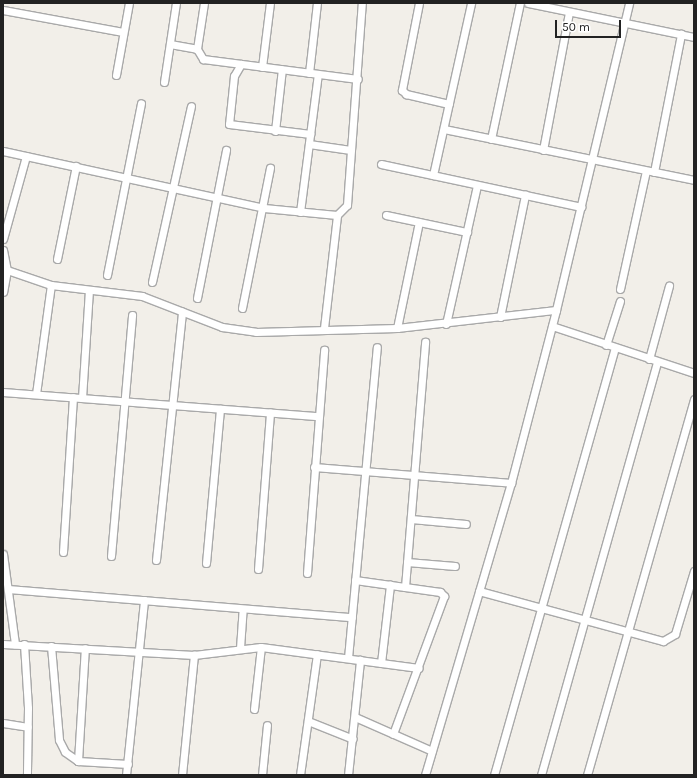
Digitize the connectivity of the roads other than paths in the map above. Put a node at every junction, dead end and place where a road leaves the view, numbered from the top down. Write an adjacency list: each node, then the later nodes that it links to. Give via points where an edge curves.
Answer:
1 (129, 3): 15 (street)
2 (176, 3): 18 (street)
3 (204, 3): 19 (street)
4 (270, 3): 21 (street)
5 (317, 3): 23 (street)
6 (362, 3): 26 (street)
7 (419, 3): 29 (street, via 402,90 406,94)
8 (471, 3): 29 (street)
9 (520, 3): 34 (street)
10 (528, 3): 13 (street)
11 (629, 3): 14 (street)
12 (3, 10): 15 (street)
13 (569, 13): 14 (street); 38 (street)
14 (624, 23): 16 (street); 41 (street)
15 (123, 32): 25 (street)
16 (681, 34): 17 (street); 46 (street)
17 (694, 37)
18 (170, 44): 19 (street); 27 (street)
19 (197, 49): 20 (street, via 202,59)
20 (241, 64): 21 (street); 32 (street, via 234,76 228,122 233,126)
21 (262, 67): 22 (street)
22 (282, 69): 23 (street); 32 (street)
23 (309, 73): 24 (street)
24 (318, 74): 26 (street); 33 (street)
25 (116, 75)
26 (358, 79): 37 (street)
27 (164, 82)
28 (141, 103): 48 (street)
29 (449, 104): 31 (street)
30 (191, 106): 51 (street)
31 (444, 129): 34 (street); 47 (street)
32 (275, 131): 33 (street)
33 (310, 134): 35 (street)
34 (491, 139): 38 (street)
35 (309, 144): 37 (street); 56 (street)
36 (226, 150): 53 (street)
37 (351, 150): 57 (street, via 346,205)
38 (543, 150): 41 (street)
39 (3, 151): 40 (street)
40 (26, 156): 43 (street); 61 (street)
41 (592, 160): 45 (street); 54 (street)
42 (382, 164): 47 (street)
43 (76, 166): 48 (street); 63 (street)
44 (270, 168): 55 (street)
45 (646, 171): 46 (street); 69 (street)
46 (654, 172): 49 (street)
47 (433, 175): 50 (street)
48 (126, 177): 51 (street); 65 (street)
49 (694, 180)
50 (477, 185): 52 (street); 60 (street)
51 (172, 187): 53 (street); 66 (street)
52 (525, 195): 54 (street); 78 (street)
53 (217, 198): 55 (street); 72 (street)
54 (581, 207): 75 (street)
55 (264, 208): 56 (street); 74 (street)
56 (300, 212): 57 (street)
57 (337, 215): 81 (street)
58 (386, 215): 59 (street)
59 (419, 222): 60 (street); 82 (street)
60 (467, 232): 79 (street)
61 (3, 239)
62 (3, 250): 64 (street)
63 (57, 259)
64 (6, 270): 67 (street); 71 (street)
65 (107, 274)
66 (152, 282)
67 (51, 285): 70 (street); 92 (street)
68 (669, 286): 88 (street)
69 (620, 289)
70 (89, 290): 76 (street, via 142,296); 94 (street)
71 (3, 292)
72 (197, 298)
73 (620, 301): 84 (street)
74 (242, 308)
75 (556, 310): 78 (street); 80 (street)
76 (182, 311): 81 (street, via 238,330); 97 (street)
77 (132, 316): 96 (street)
78 (500, 317): 79 (street)
79 (446, 324): 82 (street)
80 (552, 326): 84 (street); 105 (street)
81 (324, 328): 82 (street)
82 (398, 328)
83 (425, 342): 104 (street)
84 (606, 345): 86 (street)
85 (377, 347): 103 (street)
86 (616, 348): 88 (street); 125 (street)
87 (324, 350): 100 (street)
88 (648, 359): 89 (street)
89 (657, 362): 90 (street); 128 (street)
90 (694, 373)
91 (3, 392): 92 (street)
92 (36, 394): 93 (street)
93 (73, 397): 94 (street); 108 (street)
94 (82, 398): 96 (street)
95 (694, 399): 101 (street)
96 (124, 402): 97 (street); 110 (street)
97 (170, 405): 98 (street); 111 (street)
98 (220, 408): 99 (street); 113 (street)
99 (270, 412): 100 (street); 115 (street)
100 (318, 416): 102 (street)
101 (691, 419): 129 (street)
102 (314, 467): 103 (street); 117 (street)
103 (365, 472): 104 (street); 119 (street)
104 (415, 476): 105 (street); 106 (street)
105 (511, 483): 123 (street)
106 (411, 519): 107 (street); 112 (street)
107 (466, 524)
108 (63, 552)
109 (3, 554): 118 (street)
110 (111, 556)
111 (156, 560)
112 (407, 562): 114 (street); 121 (street)
113 (206, 563)
114 (455, 566)
115 (258, 569)
116 (694, 570): 129 (street, via 672,638 657,640)
117 (307, 573)
118 (5, 574): 122 (street)
119 (355, 580): 120 (street); 127 (street)
120 (390, 585): 121 (street); 142 (street)
121 (405, 587): 143 (street, via 440,592 444,596)
122 (8, 589): 124 (street); 131 (street)
123 (479, 591): 125 (street); 152 (street)
124 (144, 600): 126 (street); 137 (street)
125 (541, 608): 128 (street); 162 (street)
126 (243, 609): 127 (street); 136 (street)
127 (352, 617): 140 (street)
128 (585, 620): 129 (street); 163 (street)
129 (628, 632): 164 (street)
130 (3, 644): 131 (street)
131 (15, 644): 132 (street)
132 (24, 644): 133 (street); 149 (street)
133 (51, 646): 135 (street); 153 (street, via 59,740 65,752)
134 (261, 647): 136 (street); 138 (street); 144 (street)
135 (85, 648): 137 (street); 153 (street)
136 (240, 648): 139 (street)
137 (140, 652): 139 (street); 154 (street)
138 (317, 654): 140 (street); 146 (street)
139 (194, 655): 157 (street)
140 (348, 658): 141 (street)
141 (360, 660): 142 (street); 145 (street)
142 (381, 663): 143 (street)
143 (419, 668): 150 (street)
144 (254, 709)
145 (356, 717): 150 (street); 151 (street)
146 (308, 721): 151 (street); 159 (street)
147 (3, 723): 149 (street)
148 (267, 725): 158 (street)
149 (28, 728): 155 (street)
150 (393, 734): 152 (street)
151 (353, 739): 160 (street)
152 (432, 751): 161 (street)
153 (78, 761): 154 (street)
154 (128, 764): 156 (street)
155 (27, 775)
156 (126, 775)
157 (182, 775)
158 (262, 775)
159 (300, 775)
160 (348, 775)
161 (425, 775)
162 (494, 775)
163 (541, 775)
164 (587, 775)

